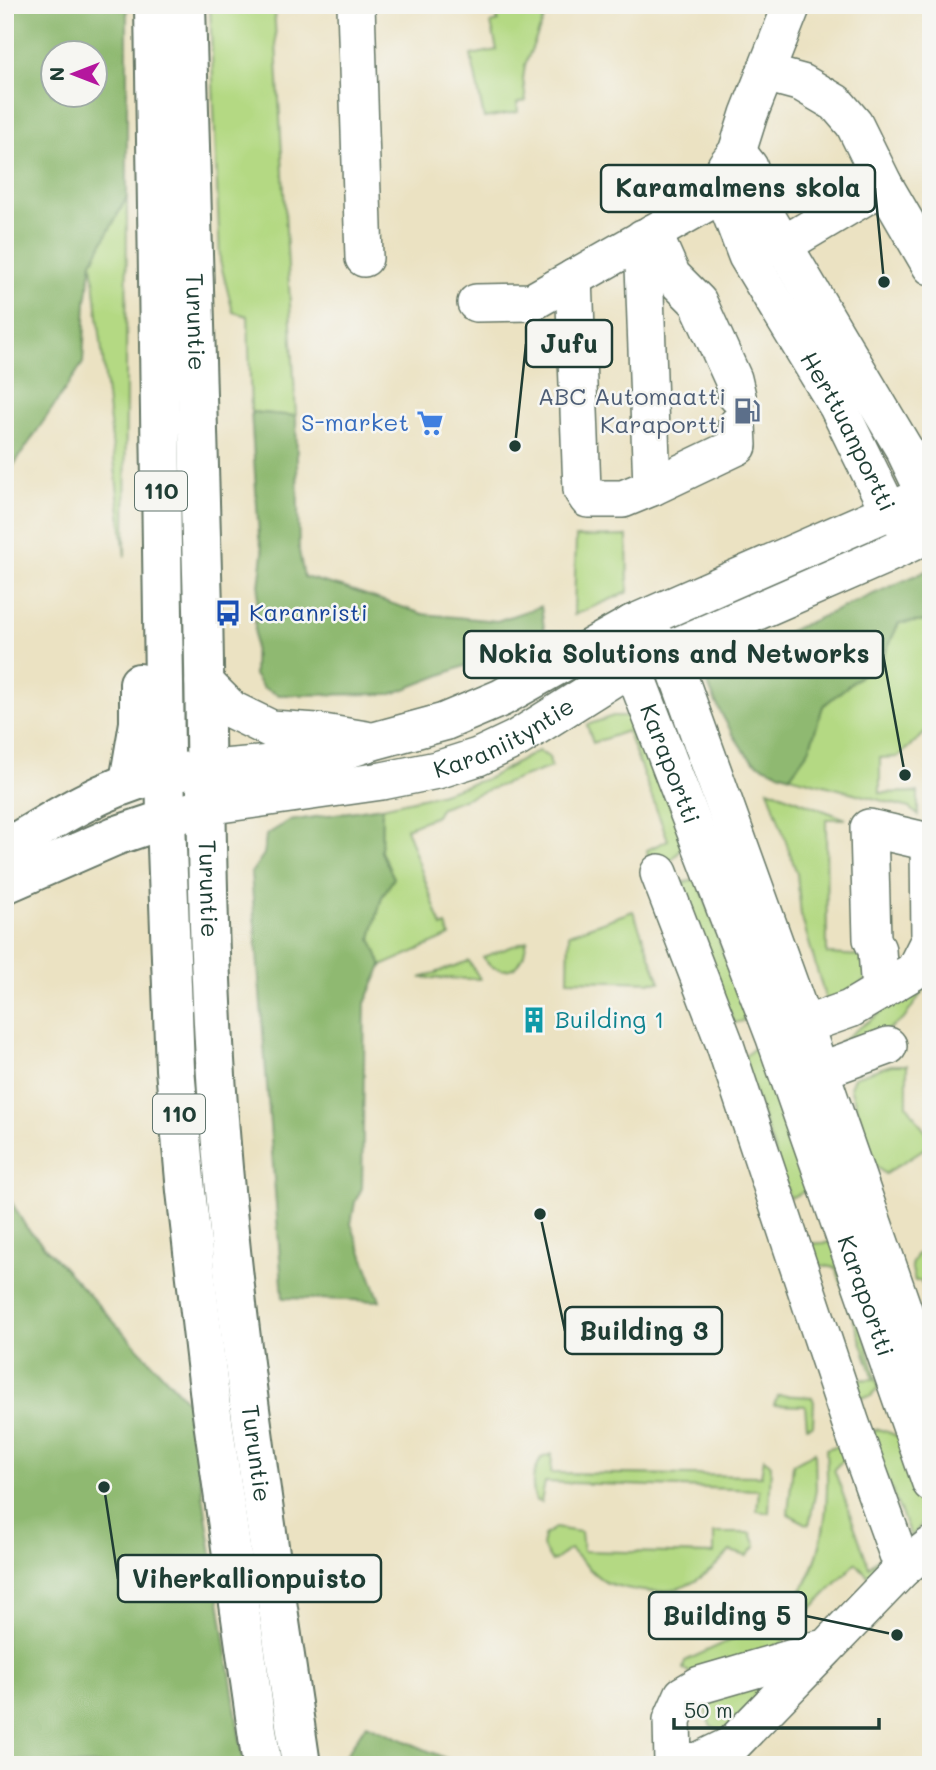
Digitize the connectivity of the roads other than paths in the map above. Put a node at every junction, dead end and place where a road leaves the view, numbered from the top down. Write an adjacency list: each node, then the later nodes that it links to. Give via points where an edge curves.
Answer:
1 (155, 5): 8 (main road, Turuntie / 110)
2 (186, 5): 23 (main road, Turuntie / 110)
3 (356, 5): 12 (street)
4 (792, 5): 5 (street, Herttuanportti)
5 (765, 73): 6 (street, via 802,83 836,103 854,124); 7 (street, Herttuanportti, via 737,152 749,167)
6 (884, 185): 10 (street); 13 (street)
7 (739, 195): 9 (street, via 706,203); 10 (street, Herttuanportti); 11 (street, Herttuanportti)
8 (156, 208): 26 (main road, Turuntie / 110); 27 (main road, via 138,321 139,723)
9 (648, 235): 14 (street); 16 (street); 16 (street, via 672,276 698,302 733,379 738,446)
10 (783, 245): 11 (street); 17 (street, Herttuanportti)
11 (747, 256): 18 (street, Herttuanportti, via 838,407)
12 (364, 258)
13 (930, 261)
14 (574, 278): 15 (street, via 532,302); 16 (street, via 582,490 588,499 623,499)
15 (476, 303)
16 (652, 487)
17 (928, 494): 18 (street, Karaniityntie); 19 (street, Herttuanportti)
18 (889, 512): 19 (street, Herttuanportti); 20 (street, Karaniityntie)
19 (928, 534): 21 (street, Karaniityntie)
20 (632, 624): 21 (street); 22 (street, Karaportti); 24 (street, Karaniityntie, via 501,698 444,722)
21 (669, 650): 22 (street, Karaniityntie); 34 (street, Karaportti)
22 (632, 666): 28 (street, Karaniityntie, via 516,739 478,757 382,781); 34 (street, Karaportti)
23 (204, 682): 24 (street, Karaniityntie, via 232,710 271,729); 25 (main road, Turuntie / 110)
24 (374, 741): 25 (street, Karaniityntie, via 315,760)
25 (205, 768): 26 (street, Karaniityntie); 28 (main road, Turuntie / 110)
26 (165, 773): 27 (main road); 29 (main road, Turuntie / 110)
27 (128, 782): 30 (main road)
28 (206, 806): 29 (street, Karaniityntie); 44 (main road, Turuntie / 110, via 215,1060 229,1240)
29 (166, 819): 32 (main road); 43 (main road, Turuntie / 110, via 186,1191 211,1407)
30 (5, 849)
31 (659, 873): 41 (street, via 724,1042)
32 (5, 884)
33 (880, 992): 34 (street, via 850,1009)
34 (789, 1030): 36 (street, Karaportti)
35 (888, 1046): 36 (street)
36 (805, 1076): 37 (street, Karaportti)
37 (901, 1304): 38 (street, Karaportti); 39 (street, Karaportti)
38 (931, 1390)
39 (931, 1483)
40 (931, 1546): 41 (street)
41 (903, 1569): 42 (street)
42 (826, 1648)
43 (262, 1765)
44 (301, 1765)

